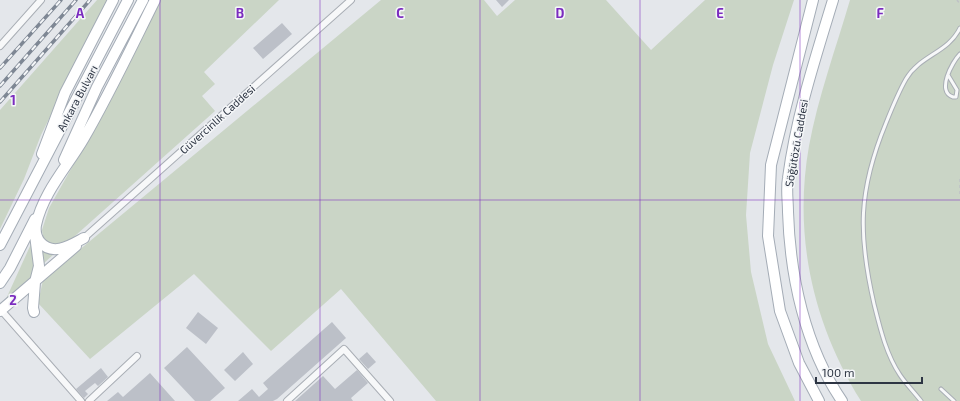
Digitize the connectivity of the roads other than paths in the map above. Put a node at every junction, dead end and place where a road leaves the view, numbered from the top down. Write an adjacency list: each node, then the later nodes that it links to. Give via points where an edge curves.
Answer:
1 (42, 0): 10 (street)
2 (113, 0): 14 (main road, Ankara Bulvarı, via 65,93)
3 (128, 0): 14 (main road, Ankara Bulvarı)
4 (143, 0): 13 (main road, Ankara Bulvarı, via 97,87)
5 (155, 0): 13 (main road, Ankara Bulvarı, via 84,138)
6 (351, 0): 16 (street, Güvercinlik Caddesi)
7 (813, 0): 28 (main road, Söğütözü Caddesi, via 771,164 768,236 780,311 799,363)
8 (833, 0): 29 (main road, Söğütözü Caddesi, via 801,104 787,180 789,232 798,292 807,328 830,383)
9 (960, 28): 30 (lane, via 950,43 919,62 906,79 876,147 864,199 864,257 882,336 900,374)
10 (0, 46)
11 (960, 54): 12 (lane)
12 (948, 75): 12 (lane, via 945,89 950,96 956,97 957,90)
13 (49, 192): 15 (main road); 19 (main road, Ankara Bulvarı)
14 (26, 196): 17 (main road, Ankara Bulvarı)
15 (36, 225): 16 (main road, via 39,241 53,250 66,248); 18 (main road, via 39,266)
16 (84, 238): 18 (main road)
17 (0, 245)
18 (35, 282): 20 (main road); 21 (main road, via 32,308)
19 (0, 283)
20 (1, 311): 24 (street)
21 (34, 312)
22 (137, 356): 25 (street)
23 (941, 388): 31 (lane)
24 (78, 400)
25 (89, 401)
26 (288, 401): 27 (street, via 344,349)
27 (390, 401)
28 (820, 401)
29 (842, 401)
30 (921, 401)
31 (954, 401)

